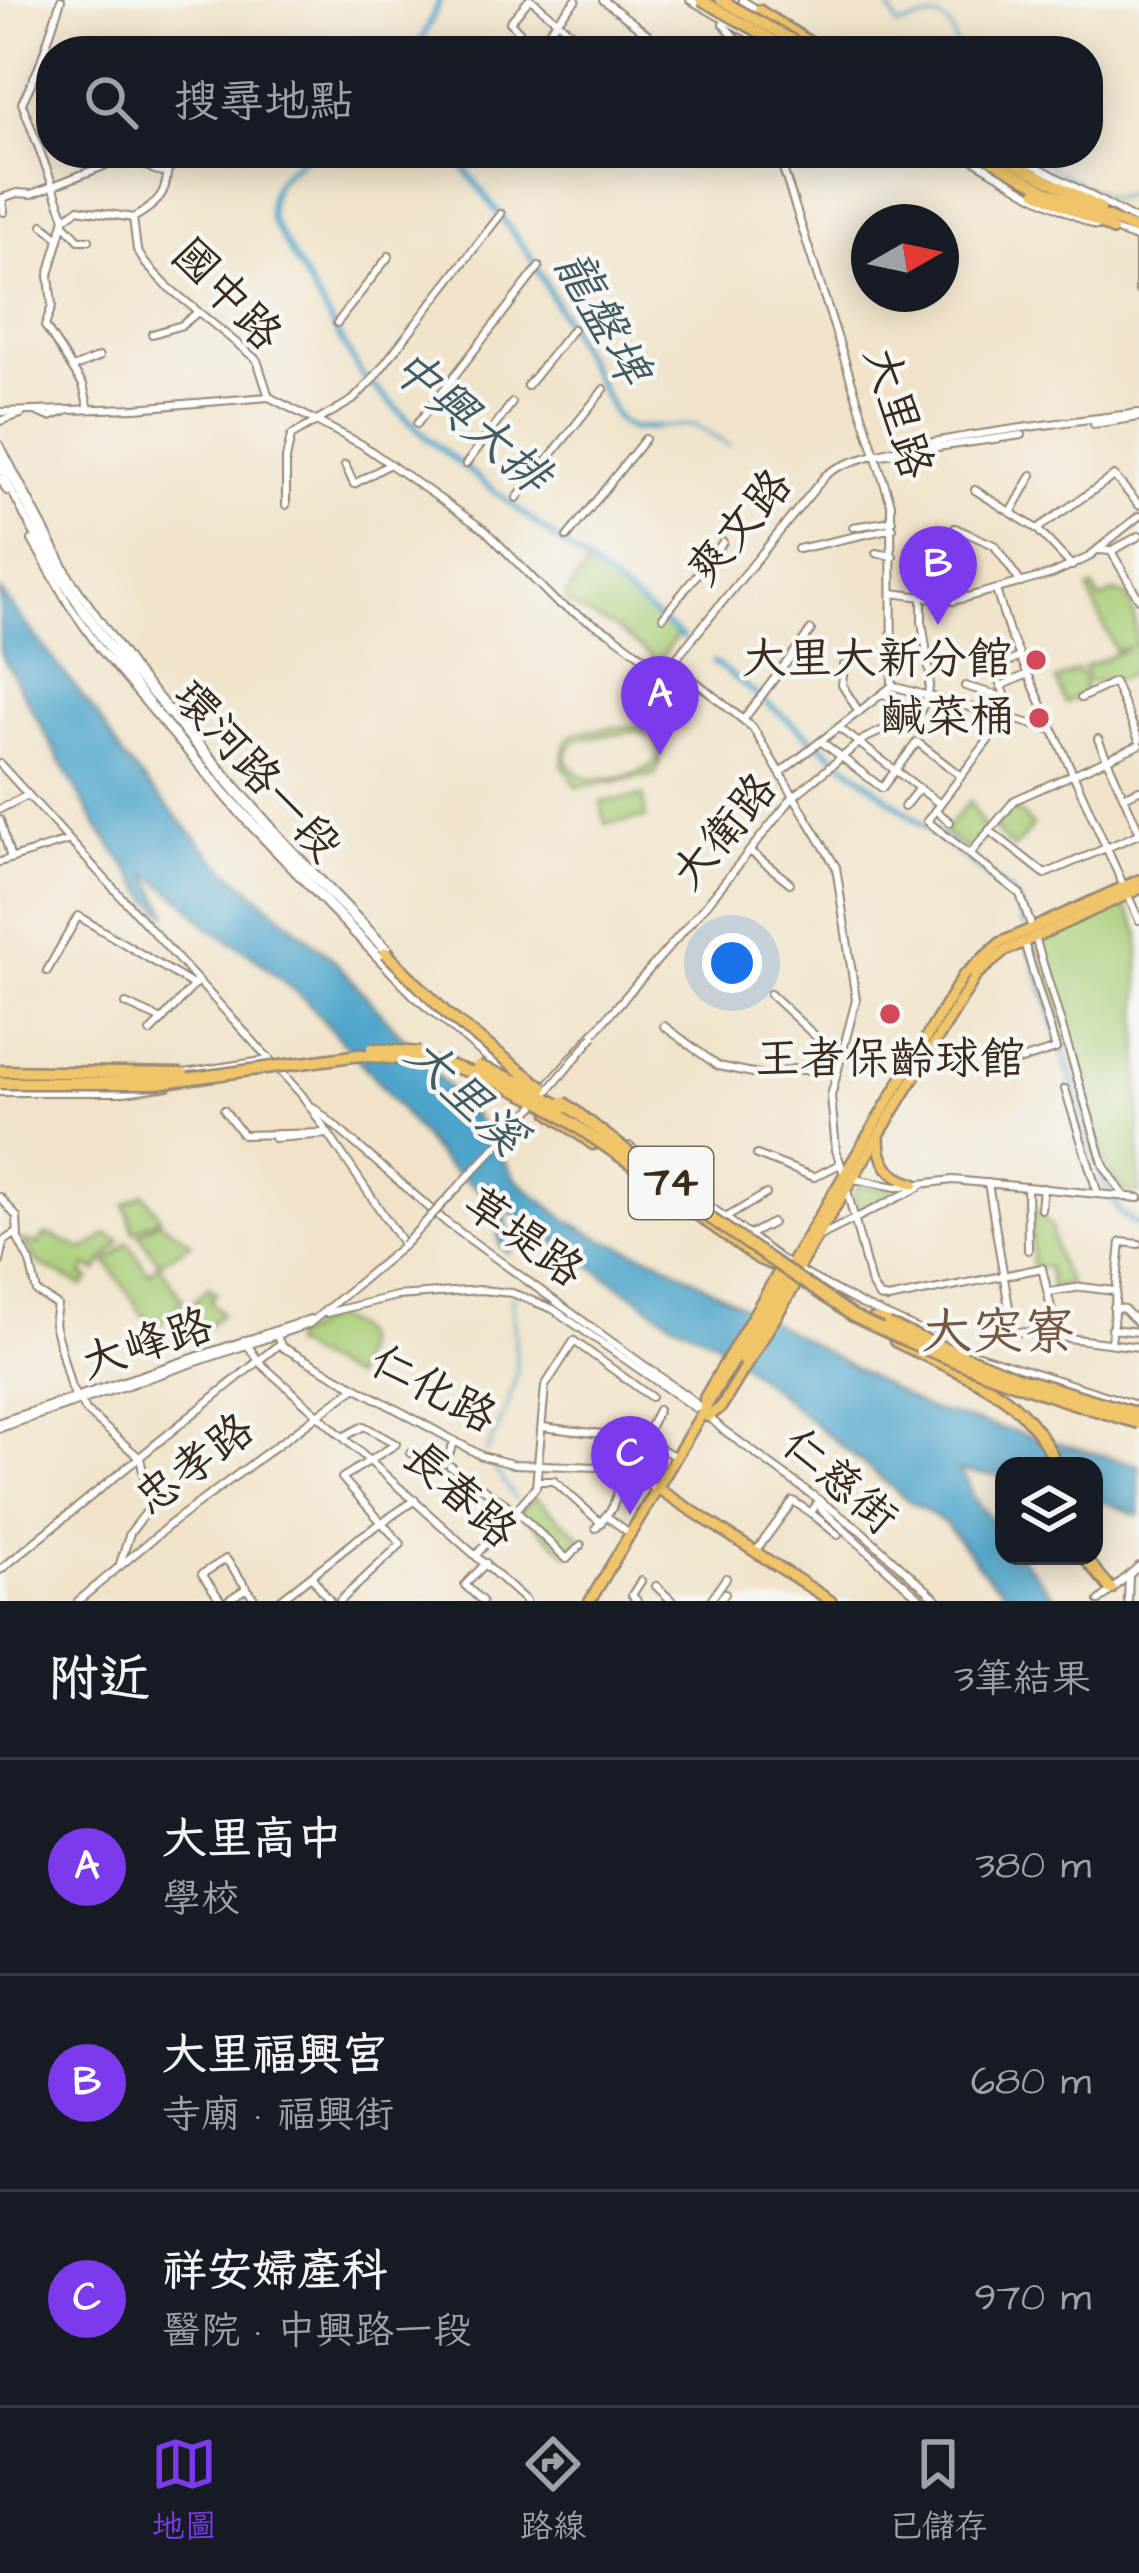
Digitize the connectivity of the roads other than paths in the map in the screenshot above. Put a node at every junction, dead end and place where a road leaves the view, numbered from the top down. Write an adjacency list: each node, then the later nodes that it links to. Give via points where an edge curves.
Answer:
1 (61, 0): 13 (street)
2 (531, 0): 11 (street); 14 (street, via 510,22)
3 (576, 0): 11 (street)
4 (603, 0): 17 (street)
5 (690, 0): 10 (street)
6 (701, 0): 21 (main road, bridge)
7 (721, 0): 22 (main road, bridge)
8 (740, 0): 9 (street); 12 (street)
9 (759, 10): 23 (main road)
10 (721, 21): 12 (street); 18 (street)
11 (561, 22): 15 (street); 16 (street)
12 (742, 32): 19 (street); 20 (street)
13 (49, 36)
14 (522, 36)
15 (546, 36)
16 (576, 36)
17 (650, 36)
18 (733, 36)
19 (743, 36)
20 (749, 36)
21 (767, 36)
22 (785, 36)
23 (802, 36)
24 (36, 74): 25 (street, via 22,103)
25 (36, 137)
26 (49, 168): 37 (street)
27 (105, 168): 37 (street)
28 (151, 168): 36 (street)
29 (170, 168): 36 (street)
30 (784, 168): 70 (street, 大里路)
31 (992, 168): 44 (main road)
32 (1005, 168): 45 (main road)
33 (1024, 168): 45 (main road)
34 (1029, 168): 38 (main road)
35 (1039, 168): 38 (street)
36 (167, 172): 41 (street, via 165,193)
37 (56, 186): 39 (street, via 2,198); 42 (street)
38 (1115, 211): 45 (street)
39 (4, 212)
40 (501, 214): 66 (street, via 369,383)
41 (133, 218): 42 (street, 國中路, via 84,209); 51 (street, 國中路, via 145,262)
42 (65, 221): 46 (street); 47 (street, via 79,240)
43 (43, 226): 46 (street)
44 (1113, 230): 45 (street)
45 (1139, 232): 50 (street)
46 (59, 238): 56 (street, via 45,326)
47 (89, 240)
48 (389, 256): 52 (street)
49 (539, 267): 67 (street)
50 (1139, 291)
51 (198, 312): 54 (street); 59 (street, 國中路, via 257,361)
52 (337, 323)
53 (572, 329): 57 (street)
54 (152, 334)
55 (99, 357): 56 (street)
56 (73, 368): 61 (street)
57 (527, 386)
58 (604, 389): 79 (street)
59 (269, 397): 61 (street); 66 (street, 國中路)
60 (512, 404): 73 (street)
61 (88, 409): 62 (street)
62 (69, 410): 63 (street); 65 (street)
63 (0, 412)
64 (1139, 415): 70 (street, 爽文路)
65 (0, 421)
66 (312, 421): 72 (street, 國中路); 80 (street, via 291,436)
67 (417, 424)
68 (645, 439): 89 (street)
69 (0, 445): 161 (street, 環河路一段, via 70,578 135,670)
70 (877, 454): 84 (street, 大里路); 107 (street, 爽文路, via 825,476)
71 (0, 455): 158 (street, 環河路一段, via 67,584 108,643 280,844)
72 (390, 464): 74 (street, via 354,484); 107 (street, 國中路, via 486,531 556,602)
73 (466, 464)
74 (345, 465)
75 (0, 467): 177 (street, 環河路一段, via 67,592 127,676 349,924)
76 (1032, 476): 82 (street)
77 (0, 478): 177 (street, 環河路一段, via 69,605 140,701 344,927 442,1021)
78 (975, 490): 82 (street)
79 (517, 498)
80 (286, 505)
81 (1139, 505): 87 (street, via 1114,476)
82 (1012, 511): 87 (street)
83 (1139, 516): 92 (street)
84 (892, 525): 85 (street); 91 (street); 95 (street, 大里路)
85 (853, 527)
86 (955, 528): 97 (street, via 997,547)
87 (1037, 530): 96 (street)
88 (1139, 536): 93 (street)
89 (567, 537)
90 (723, 542): 102 (street)
91 (798, 549)
92 (1098, 550): 93 (street); 96 (street)
93 (1111, 550): 101 (street)
94 (876, 553): 95 (street)
95 (893, 556): 99 (street, 大里路)
96 (1072, 566): 97 (street)
97 (1021, 583): 98 (street)
98 (996, 590): 100 (street, via 953,602); 104 (street)
99 (892, 593): 100 (street); 110 (street, 大里路)
100 (922, 598): 114 (street)
101 (1139, 599)
102 (663, 617)
103 (811, 630): 120 (street)
104 (1020, 657): 105 (street); 108 (street)
105 (1006, 664): 109 (street); 112 (street, via 993,669)
106 (844, 665): 117 (street, via 842,685)
107 (668, 669): 120 (street, 國中路)
108 (1028, 674): 109 (street); 122 (street)
109 (1014, 680): 112 (street)
110 (892, 686): 113 (street); 114 (street)
111 (965, 686): 115 (street)
112 (1001, 686): 115 (street)
113 (884, 694): 117 (street); 118 (street)
114 (928, 697): 118 (street); 119 (street)
115 (1007, 698): 119 (street)
116 (1081, 698): 126 (street, via 1114,682)
117 (859, 712): 121 (street)
118 (920, 712): 125 (street, 大衛路)
119 (1006, 717): 122 (street); 133 (street)
120 (745, 719): 131 (street, 國中路)
121 (839, 728): 124 (street); 125 (street)
122 (1053, 730): 132 (street)
123 (1098, 739): 128 (street)
124 (820, 743): 127 (street); 131 (street)
125 (858, 743): 127 (street, 大衛路); 130 (street)
126 (1139, 743): 128 (street)
127 (840, 758): 130 (street, via 882,788); 137 (street, 大衛路)
128 (1107, 759): 132 (street); 138 (street)
129 (0, 764): 136 (street, 草堤路)
130 (896, 771): 133 (street, via 917,742); 134 (street)
131 (780, 773): 137 (street, 國中路)
132 (1073, 775): 144 (street, via 1012,802); 147 (street)
133 (961, 776): 140 (street)
134 (919, 788): 139 (street); 140 (street)
135 (1139, 790): 138 (street)
136 (28, 795): 141 (street); 146 (street, 草堤路)
137 (793, 797): 148 (street, 大衛路); 170 (street, 國中路, via 835,863 843,900 856,1000)
138 (1124, 797): 145 (street)
139 (904, 807)
140 (937, 807): 143 (street); 149 (street, via 927,821)
141 (0, 809)
142 (0, 820): 150 (street)
143 (950, 822)
144 (989, 830): 147 (street, via 1043,874); 149 (street)
145 (1139, 832): 147 (street)
146 (68, 841): 150 (street); 160 (street, 草堤路)
147 (1106, 848): 155 (street)
148 (751, 852): 153 (street); 169 (street, 大衛路)
149 (970, 854): 157 (street, via 1020,894)
150 (11, 859): 151 (street)
151 (0, 862)
152 (1139, 880): 155 (main road)
153 (790, 883)
154 (1139, 889): 155 (main road)
155 (1126, 890): 156 (street); 157 (main road)
156 (1139, 920)
157 (1030, 936): 162 (street); 163 (street); 186 (main road, via 970,983); 192 (main road, via 990,949 963,976)
158 (386, 952): 161 (street, 環河路一段); 190 (highway, bridge, via 475,1037)
159 (47, 971): 160 (street, via 78,916)
160 (195, 983): 166 (street); 171 (street, 草堤路)
161 (422, 984): 179 (street, 環河路一段)
162 (1051, 988): 163 (street); 189 (street)
163 (1039, 991): 172 (street, via 1056,1049)
164 (770, 994): 170 (street)
165 (126, 1004): 166 (street)
166 (162, 1020): 168 (street)
167 (664, 1026): 175 (street, via 718,1066 768,1076)
168 (150, 1032)
169 (594, 1036): 179 (street); 213 (street, 大峰路, bridge)
170 (840, 1059): 175 (street, 國中路)
171 (269, 1060): 173 (street, 草堤路); 176 (street)
172 (1015, 1062)
173 (276, 1067): 176 (street); 183 (street, 草堤路)
174 (95, 1073): 176 (street); 178 (street); 181 (street)
175 (835, 1073): 192 (street, 國中路, via 830,1106)
176 (179, 1077): 178 (highway, bridge, via 124,1089); 181 (street); 190 (highway, 74, bridge, via 359,1048 442,1056 520,1082); 216 (highway, 74, bridge, via 360,1055 476,1072 544,1104)
177 (517, 1078): 182 (street, 環河路一段)
178 (0, 1080): 181 (street)
179 (547, 1086): 206 (street, 環河路一段)
180 (1064, 1089): 191 (street)
181 (92, 1090)
182 (536, 1097): 216 (street, 環河路一段); 216 (highway, bridge, via 718,1232)
183 (310, 1105): 185 (street, 草堤路); 235 (street, 草堤路, via 435,1214)
184 (224, 1110): 185 (street, via 243,1135)
185 (328, 1134): 187 (street); 213 (street, 草堤路)
186 (879, 1136): 192 (main road); 193 (main road)
187 (274, 1138)
188 (758, 1155): 192 (street, via 814,1178)
189 (1103, 1159): 191 (street); 202 (street)
190 (641, 1162): 222 (highway, 74, bridge)
191 (1088, 1163): 200 (street)
192 (844, 1173): 196 (street); 207 (street, 國中路); 211 (main road); 216 (main road)
193 (892, 1174): 194 (main road); 196 (street)
194 (918, 1184): 195 (street); 196 (street); 203 (street)
195 (988, 1184): 197 (street); 217 (street)
196 (896, 1187): 203 (street)
197 (1027, 1187): 198 (street); 214 (street)
198 (1043, 1189): 200 (street); 205 (street)
199 (766, 1194): 206 (street)
200 (1100, 1194): 202 (street)
201 (0, 1197): 209 (street, via 16,1216)
202 (1125, 1197): 204 (street)
203 (898, 1198): 207 (street)
204 (1139, 1198)
205 (1041, 1209)
206 (725, 1218): 210 (street, 環河路一段)
207 (853, 1218): 211 (street); 217 (street, 國中路, via 875,1293 888,1299)
208 (772, 1222): 210 (street)
209 (17, 1233): 215 (street, via 4,1241); 233 (street, via 38,1292 57,1305 54,1324)
210 (749, 1234): 216 (street, 環河路一段)
211 (820, 1235): 216 (main road)
212 (1139, 1244): 218 (street, via 1121,1242)
213 (404, 1245): 221 (street, 大峰路)
214 (1028, 1250)
215 (0, 1262)
216 (789, 1273): 222 (highway, 74, bridge); 235 (main road); 236 (street, via 966,1351); 236 (street, via 931,1348)
217 (1002, 1274): 219 (street, via 1044,1269); 226 (street, via 1012,1331)
218 (1114, 1291): 219 (street); 220 (street)
219 (1049, 1292): 226 (street)
220 (1113, 1307): 223 (street); 224 (street)
221 (326, 1313): 225 (street, 大峰路); 235 (street, via 396,1296 512,1293 553,1309)
222 (873, 1322): 236 (highway, 74, bridge, via 1013,1384); 245 (highway, 74, bridge, via 995,1390 1030,1421)
223 (1139, 1328): 224 (street)
224 (1112, 1329): 228 (street)
225 (276, 1338): 227 (street, 大峰路); 230 (street); 231 (street, 仁化路)
226 (1058, 1338): 228 (street)
227 (245, 1343): 230 (street, 長春路); 233 (street, 大峰路)
228 (1111, 1343): 229 (street)
229 (1139, 1347)
230 (260, 1363): 237 (street, 長春路); 246 (street)
231 (356, 1387): 237 (street, 忠孝路); 242 (street, 仁化路)
232 (651, 1397): 239 (street, via 574,1341 544,1386)
233 (78, 1399): 238 (street, 大峰路); 246 (street)
234 (658, 1410): 241 (street)
235 (708, 1410): 244 (main road); 252 (street, 仁慈街); 253 (main road)
236 (1139, 1413)
237 (318, 1414): 240 (street, 長春路); 267 (street, 忠孝路)
238 (0, 1425)
239 (542, 1427): 241 (street); 249 (street)
240 (344, 1437): 247 (street, 長春路); 247 (street, via 368,1427 396,1444)
241 (644, 1439): 244 (street)
242 (455, 1441): 248 (street); 249 (street, 仁化路, via 496,1461)
243 (410, 1453): 248 (street)
244 (676, 1457): 253 (main road)
245 (1052, 1457)
246 (140, 1458): 267 (street, via 151,1506); 270 (street)
247 (370, 1460): 254 (street, 長春路); 259 (street, via 342,1478)
248 (447, 1465): 257 (street)
249 (539, 1465): 250 (street, 仁化路); 251 (street)
250 (624, 1475): 253 (street, 仁化路); 260 (street)
251 (538, 1481): 257 (street); 260 (street, via 554,1481)
252 (802, 1487): 255 (street, 仁慈街); 256 (street)
253 (660, 1490): 261 (main road); 264 (main road, 仁化路); 291 (main road)
254 (415, 1500): 259 (street); 265 (street, 長春路)
255 (819, 1500): 258 (street); 296 (street, 仁慈街); 297 (street)
256 (793, 1501): 258 (street); 264 (street)
257 (516, 1511): 263 (street, via 568,1559); 265 (street)
258 (811, 1513): 262 (street)
259 (380, 1521): 272 (street); 287 (street, via 401,1544)
260 (601, 1522): 261 (street)
261 (631, 1534): 291 (main road)
262 (838, 1535)
263 (581, 1545)
264 (756, 1551): 280 (main road, 仁化路)
265 (477, 1554): 266 (street, 長春路)
266 (486, 1563): 277 (street, 長春路); 288 (street, via 465,1585)
267 (120, 1564): 282 (street, 忠孝路)
268 (1091, 1565): 278 (highway)
269 (1139, 1566): 271 (street)
270 (0, 1570)
271 (1130, 1570): 278 (street); 299 (street)
272 (312, 1576): 281 (street); 286 (street)
273 (726, 1578): 294 (street)
274 (641, 1581): 292 (street, via 632,1595)
275 (656, 1586): 293 (street)
276 (247, 1588): 283 (street); 283 (street, via 226,1558 202,1574); 284 (street)
277 (512, 1589): 289 (street); 290 (street, 長春路)
278 (1111, 1589): 298 (street); 299 (street)
279 (725, 1593): 294 (street)
280 (818, 1597): 295 (main road, 仁化路)
281 (291, 1598): 285 (street)
282 (78, 1601)
283 (224, 1601)
284 (256, 1601)
285 (279, 1601)
286 (330, 1601)
287 (340, 1601)
288 (482, 1601)
289 (502, 1601)
290 (526, 1601)
291 (593, 1601)
292 (637, 1601)
293 (672, 1601)
294 (715, 1601)
295 (831, 1601)
296 (922, 1601)
297 (939, 1601)
298 (1099, 1601)
299 (1126, 1601)

